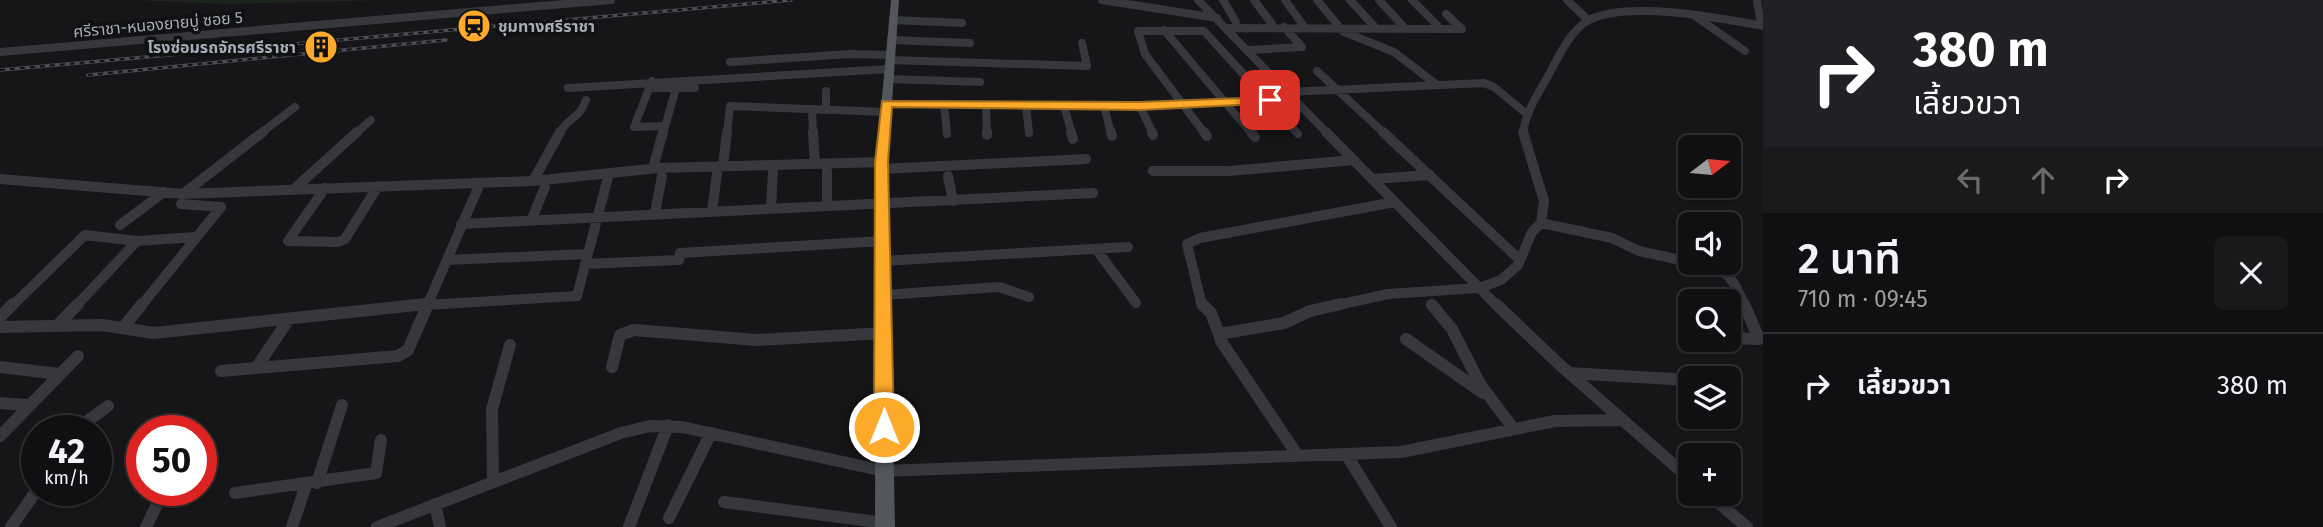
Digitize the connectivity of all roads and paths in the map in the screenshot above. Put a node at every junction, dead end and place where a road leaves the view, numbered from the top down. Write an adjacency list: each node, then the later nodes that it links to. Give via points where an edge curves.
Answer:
1 (546, 0): 15 (street)
2 (611, 0): 36 (street, ศรีราชา-หนองยายบู่ ซอย 5)
3 (895, 0): 19 (main road)
4 (1102, 0): 18 (street)
5 (1198, 0): 18 (street)
6 (1223, 0): 24 (street)
7 (1254, 0): 22 (street)
8 (1285, 0): 23 (street)
9 (1317, 0): 27 (street)
10 (1350, 0): 28 (street)
11 (1379, 0): 29 (street)
12 (1412, 0): 25 (street)
13 (1566, 0): 20 (street)
14 (1757, 0): 26 (street)
15 (541, 1)
16 (1446, 14): 27 (street, via 1462,29)
17 (1693, 14): 20 (street, via 1638,9); 26 (street); 35 (street)
18 (1217, 18): 24 (street)
19 (893, 20): 21 (street); 37 (main road)
20 (1588, 20): 63 (street, via 1572,38)
21 (962, 23)
22 (1272, 24)
23 (1303, 24)
24 (1231, 25): 30 (street); 34 (street)
25 (1437, 25)
26 (1762, 25)
27 (1337, 26): 30 (street); 42 (street, via 1390,48)
28 (1374, 26)
29 (1404, 26)
30 (1284, 27): 34 (street, via 1302,47)
31 (1164, 30): 50 (street, via 1204,31); 51 (street); 53 (street, via 1138,31 1145,54)
32 (970, 43): 37 (street)
33 (1082, 43): 37 (street, via 1087,66)
34 (1248, 50): 48 (street)
35 (1745, 51)
36 (0, 52)
37 (890, 60): 38 (street, via 850,54); 40 (street); 41 (street); 60 (main road)
38 (730, 62)
39 (1317, 71): 46 (street)
40 (980, 82)
41 (651, 84): 43 (street); 44 (street); 65 (street, via 634,127)
42 (1437, 86): 46 (street); 63 (street, via 1489,85)
43 (568, 88)
44 (676, 88): 45 (street); 65 (street)
45 (695, 88)
46 (1337, 90): 48 (street); 84 (street)
47 (826, 91): 62 (street)
48 (1288, 92): 76 (street)
49 (586, 100): 90 (street, via 580,114 564,124)
50 (1270, 100): 51 (street); 68 (street)
51 (1227, 102): 53 (street); 73 (street)
52 (944, 104): 54 (street); 60 (street); 67 (street)
53 (1184, 104): 58 (street); 72 (street)
54 (986, 105): 55 (street); 69 (street)
55 (1026, 105): 56 (street); 66 (street)
56 (1064, 106): 57 (street); 74 (street)
57 (1104, 106): 58 (street); 71 (street)
58 (1140, 106): 70 (street)
59 (295, 107): 98 (street)
60 (886, 108): 62 (street); 78 (main road)
61 (813, 109): 62 (street); 77 (street); 80 (street, via 730,106)
62 (826, 110)
63 (1528, 115): 108 (street, via 1524,134 1544,201)
64 (372, 120): 95 (street)
65 (665, 126): 79 (street)
66 (1029, 133)
67 (947, 134)
68 (1298, 134)
69 (987, 135)
70 (1153, 135)
71 (1112, 136)
72 (1207, 136)
73 (1255, 137)
74 (1073, 139)
75 (1086, 159): 78 (street)
76 (1354, 160): 83 (street, via 1229,171); 89 (street)
77 (815, 164): 78 (street); 80 (street)
78 (882, 166): 101 (main road)
79 (653, 168): 80 (street); 90 (street)
80 (720, 169): 104 (street)
81 (773, 170): 103 (street)
82 (827, 171): 102 (street)
83 (1153, 171)
84 (1430, 175): 89 (street); 119 (street)
85 (662, 176): 105 (street)
86 (948, 176): 99 (street)
87 (608, 177): 106 (street)
88 (0, 179): 96 (street)
89 (1372, 179): 100 (street)
90 (533, 181): 91 (street)
91 (378, 186): 93 (street); 93 (street, via 345,239 288,241)
92 (545, 187): 107 (street)
93 (325, 188): 95 (street)
94 (478, 188): 109 (street)
95 (294, 189): 98 (street)
96 (163, 192): 98 (street); 110 (street)
97 (1093, 193): 99 (street)
98 (182, 199): 111 (street, via 221,207)
99 (953, 201): 101 (street)
100 (1395, 202): 121 (street); 134 (street, via 1187,244 1202,306 1211,313)
101 (882, 204): 102 (street); 113 (main road)
102 (827, 206): 103 (street)
103 (771, 208): 104 (street)
104 (712, 211): 105 (street)
105 (655, 213): 106 (street)
106 (596, 219): 107 (street); 116 (street)
107 (531, 221): 109 (street)
108 (1541, 223): 117 (street, via 1612,238 1639,251); 119 (street)
109 (461, 224): 118 (street)
110 (120, 225)
111 (195, 237): 112 (street); 132 (street)
112 (137, 241): 128 (street, via 85,235); 130 (street)
113 (882, 241): 116 (street, via 680,253 679,260); 120 (main road)
114 (1128, 247): 115 (street)
115 (1096, 249): 120 (street); 125 (street)
116 (587, 259): 118 (street); 126 (street, via 577,296)
117 (1678, 259)
118 (447, 260): 126 (street)
119 (1520, 260): 121 (street, via 1501,280)
120 (882, 261): 122 (main road)
121 (1479, 288): 134 (street, via 1388,293 1310,311 1284,323); 143 (street)
122 (883, 295): 123 (street, via 999,287); 133 (main road)
123 (1029, 297)
124 (1741, 298): 136 (street, via 1759,338)
125 (1136, 303)
126 (428, 304): 129 (street); 140 (street, via 408,350 398,356)
127 (1432, 305): 146 (street, via 1452,329)
128 (0, 317)
129 (289, 318): 132 (street, via 154,333); 140 (street)
130 (57, 326): 131 (street); 132 (street)
131 (0, 327)
132 (123, 328)
133 (885, 333): 141 (street, via 757,340 634,330 620,335); 161 (main road)
134 (1219, 334): 159 (street)
135 (1406, 339): 146 (street)
136 (1741, 339)
137 (510, 345): 162 (street, via 492,409)
138 (78, 356): 144 (street)
139 (0, 368): 144 (street)
140 (256, 368): 142 (street)
141 (612, 368)
142 (221, 370)
143 (1569, 373): 145 (street); 152 (street)
144 (59, 374): 148 (street)
145 (1678, 379)
146 (1488, 396): 154 (street)
147 (0, 403): 148 (street)
148 (27, 405): 156 (street)
149 (342, 405): 163 (street)
150 (108, 406): 151 (street)
151 (96, 415)
152 (1622, 420): 154 (street, via 1555,421); 160 (street)
153 (668, 425): 155 (street); 162 (street, via 633,428); 177 (street)
154 (1513, 428): 158 (street, via 1430,448)
155 (711, 433): 161 (street); 170 (street)
156 (0, 436)
157 (381, 440): 163 (street, via 376,473)
158 (1346, 454): 159 (street); 178 (street)
159 (1298, 456): 161 (street)
160 (1678, 469)
161 (884, 471): 171 (main road)
162 (494, 481): 166 (street)
163 (312, 484): 164 (street); 174 (street)
164 (236, 493)
165 (724, 502): 171 (street)
166 (435, 504): 175 (street); 176 (street)
167 (26, 506): 172 (street)
168 (156, 506): 173 (street)
169 (1722, 506): 179 (street)
170 (670, 518)
171 (885, 525)
172 (11, 527)
173 (145, 527)
174 (292, 527)
175 (377, 527)
176 (440, 527)
177 (629, 527)
178 (1391, 527)
179 (1747, 527)

